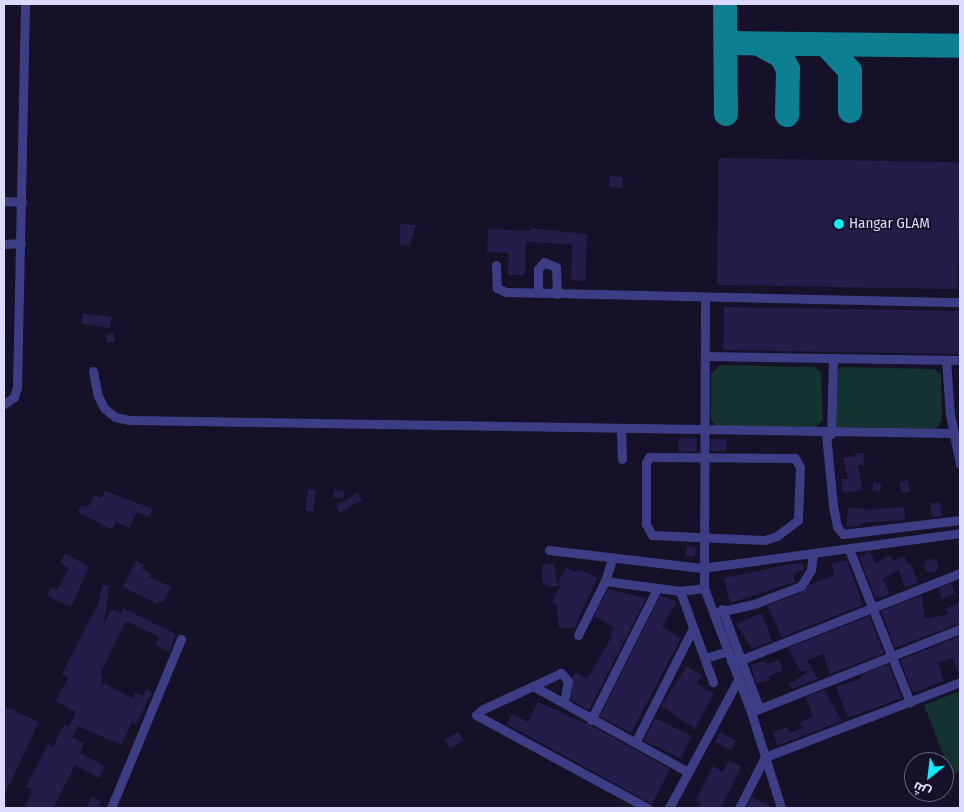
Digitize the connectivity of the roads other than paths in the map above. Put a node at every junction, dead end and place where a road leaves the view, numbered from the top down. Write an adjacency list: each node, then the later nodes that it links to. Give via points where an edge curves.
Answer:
1 (25, 4): 3 (street)
2 (4, 201): 3 (street)
3 (22, 202): 4 (street)
4 (21, 243): 5 (street); 16 (street, via 17,387 14,397)
5 (4, 244)
6 (496, 265): 7 (street, via 496,283 501,291)
7 (538, 294): 8 (street); 8 (street, via 538,269 544,262 556,267)
8 (557, 294): 9 (street)
9 (705, 299): 10 (street); 11 (street)
10 (960, 302)
11 (705, 356): 12 (street); 18 (street)
12 (833, 358): 13 (street); 20 (street)
13 (946, 360): 14 (street); 19 (street)
14 (960, 360)
15 (93, 371): 17 (street, via 104,408 115,417 129,420)
16 (4, 404)
17 (621, 430): 18 (street); 22 (street)
18 (704, 431): 20 (street); 21 (street)
19 (954, 433): 20 (street); 23 (street)
20 (829, 434): 24 (street, via 833,506 837,527 842,534)
21 (703, 457): 26 (street); 26 (street, via 652,457 646,463 646,524 649,532 656,537); 26 (street, via 795,458 800,464 800,477 799,517 785,531 765,540)
22 (622, 459)
23 (960, 464)
24 (960, 520)
25 (960, 533): 27 (street)
26 (702, 539): 31 (street)
27 (849, 549): 29 (street); 37 (street)
28 (549, 550): 30 (street)
29 (813, 554): 31 (street); 38 (street, via 811,570 801,586 754,604)
30 (613, 557): 31 (street); 33 (street)
31 (702, 568): 34 (street)
32 (960, 573): 37 (street)
33 (605, 581): 35 (street); 41 (street)
34 (704, 588): 36 (street); 38 (street)
35 (656, 589): 36 (street); 55 (street)
36 (680, 591): 39 (street)
37 (872, 608): 44 (street); 46 (street)
38 (718, 611): 43 (street); 46 (street)
39 (693, 628): 45 (street); 56 (street)
40 (960, 629): 44 (street)
41 (578, 635)
42 (181, 639): 59 (street)
43 (728, 651): 45 (street); 47 (street)
44 (891, 656): 52 (street); 54 (street)
45 (705, 658): 49 (street)
46 (743, 659): 47 (street); 54 (street)
47 (731, 661): 48 (street)
48 (738, 680): 54 (street); 58 (street)
49 (713, 682)
50 (960, 682): 52 (street)
51 (533, 686): 53 (street); 53 (street, via 562,673 568,681); 60 (street, via 476,715)
52 (910, 702): 57 (street)
53 (564, 704): 55 (street)
54 (755, 710): 57 (street)
55 (591, 720): 56 (street)
56 (636, 741): 58 (street)
57 (766, 758): 62 (street); 63 (street)
58 (688, 772): 61 (street)
59 (111, 808)
60 (647, 808)
61 (668, 808)
62 (739, 808)
63 (782, 808)

